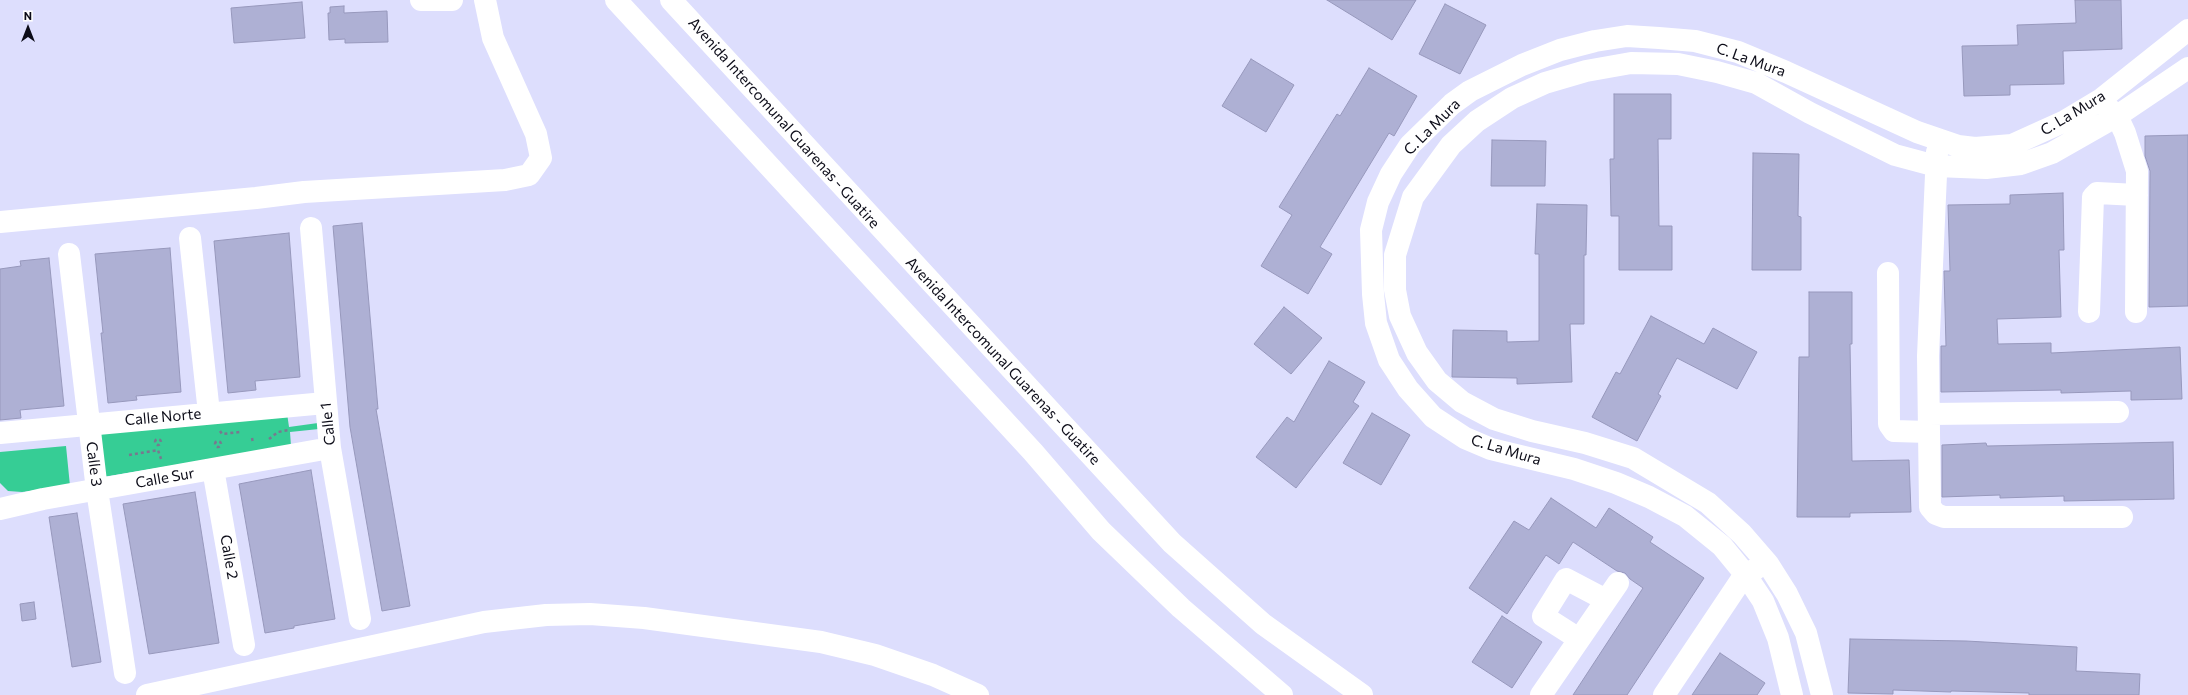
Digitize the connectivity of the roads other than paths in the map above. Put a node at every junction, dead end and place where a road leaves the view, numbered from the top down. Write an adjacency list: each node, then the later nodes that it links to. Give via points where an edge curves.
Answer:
1 (421, 0): 2 (main road)
2 (452, 0)
3 (485, 0): 13 (main road, via 493,38 536,134 541,158 529,175 505,180 304,192)
4 (616, 0): 39 (main road, via 1033,452 1101,531 1181,608)
5 (671, 0): 40 (main road, Avenida Intercomunal Guarenas - Guatire, via 1172,543 1263,624)
6 (2188, 30): 8 (main road, C. La Mura)
7 (2188, 68): 9 (main road)
8 (2100, 100): 9 (main road); 10 (main road, C. La Mura, via 2065,122 2012,145 1975,148)
9 (2116, 116): 11 (main road, via 2052,153 2021,164 1986,168); 12 (main road, via 2125,133 2137,172)
10 (1938, 140): 11 (main road); 32 (main road, C. La Mura, via 1738,52 1695,41 1627,36 1560,50 1522,65 1470,91 1452,104 1410,145 1391,174 1378,202 1371,230 1376,323 1389,360 1408,389 1433,417 1465,438 1491,449 1574,469 1649,497 1698,526 1722,546)
11 (1936, 166): 23 (main road, via 1928,356); 31 (main road, via 1895,155 1756,83 1678,64 1631,63 1586,71 1545,83 1512,98 1477,122 1451,145 1412,197 1395,255 1395,290 1400,316 1417,353 1437,381 1462,402 1494,419 1633,458 1677,482 1708,503 1742,534)
12 (2137, 194): 18 (main road, via 2096,193 2093,197); 19 (main road)
13 (0, 222)
14 (311, 228): 20 (main road, Calle 1)
15 (190, 238): 22 (main road)
16 (69, 254): 24 (main road, Calle 3)
17 (1888, 272): 23 (main road, via 1889,424 1894,431)
18 (2089, 312)
19 (2136, 312)
20 (325, 403): 22 (main road, Calle Norte); 26 (main road, Calle 1)
21 (2118, 412): 23 (main road)
22 (209, 413): 24 (main road, Calle Norte)
23 (1929, 423): 30 (main road, via 1930,507 1936,514 1944,517)
24 (89, 424): 25 (main road, Calle Norte); 28 (main road, Calle 3)
25 (0, 433)
26 (330, 448): 27 (main road, Calle Sur); 33 (main road, Calle 1)
27 (213, 469): 28 (main road, Calle Sur); 35 (main road, Calle 2)
28 (97, 490): 29 (main road, Calle Sur); 36 (main road, Calle 3)
29 (0, 509)
30 (2122, 517)
31 (1768, 564): 32 (main road); 44 (main road, via 1787,594 1806,634)
32 (1745, 574): 42 (main road); 43 (main road, C. La Mura, via 1763,601 1778,638)
33 (360, 619)
34 (1579, 639): 34 (main road, via 1542,616 1566,579 1612,591); 41 (main road)
35 (244, 645)
36 (125, 673)
37 (147, 695): 38 (main road, via 484,622 531,616 590,614 644,618 821,642 933,675)
38 (978, 695)
39 (1282, 695)
40 (1362, 695)
41 (1541, 695)
42 (1664, 695)
43 (1792, 695)
44 (1822, 695)

